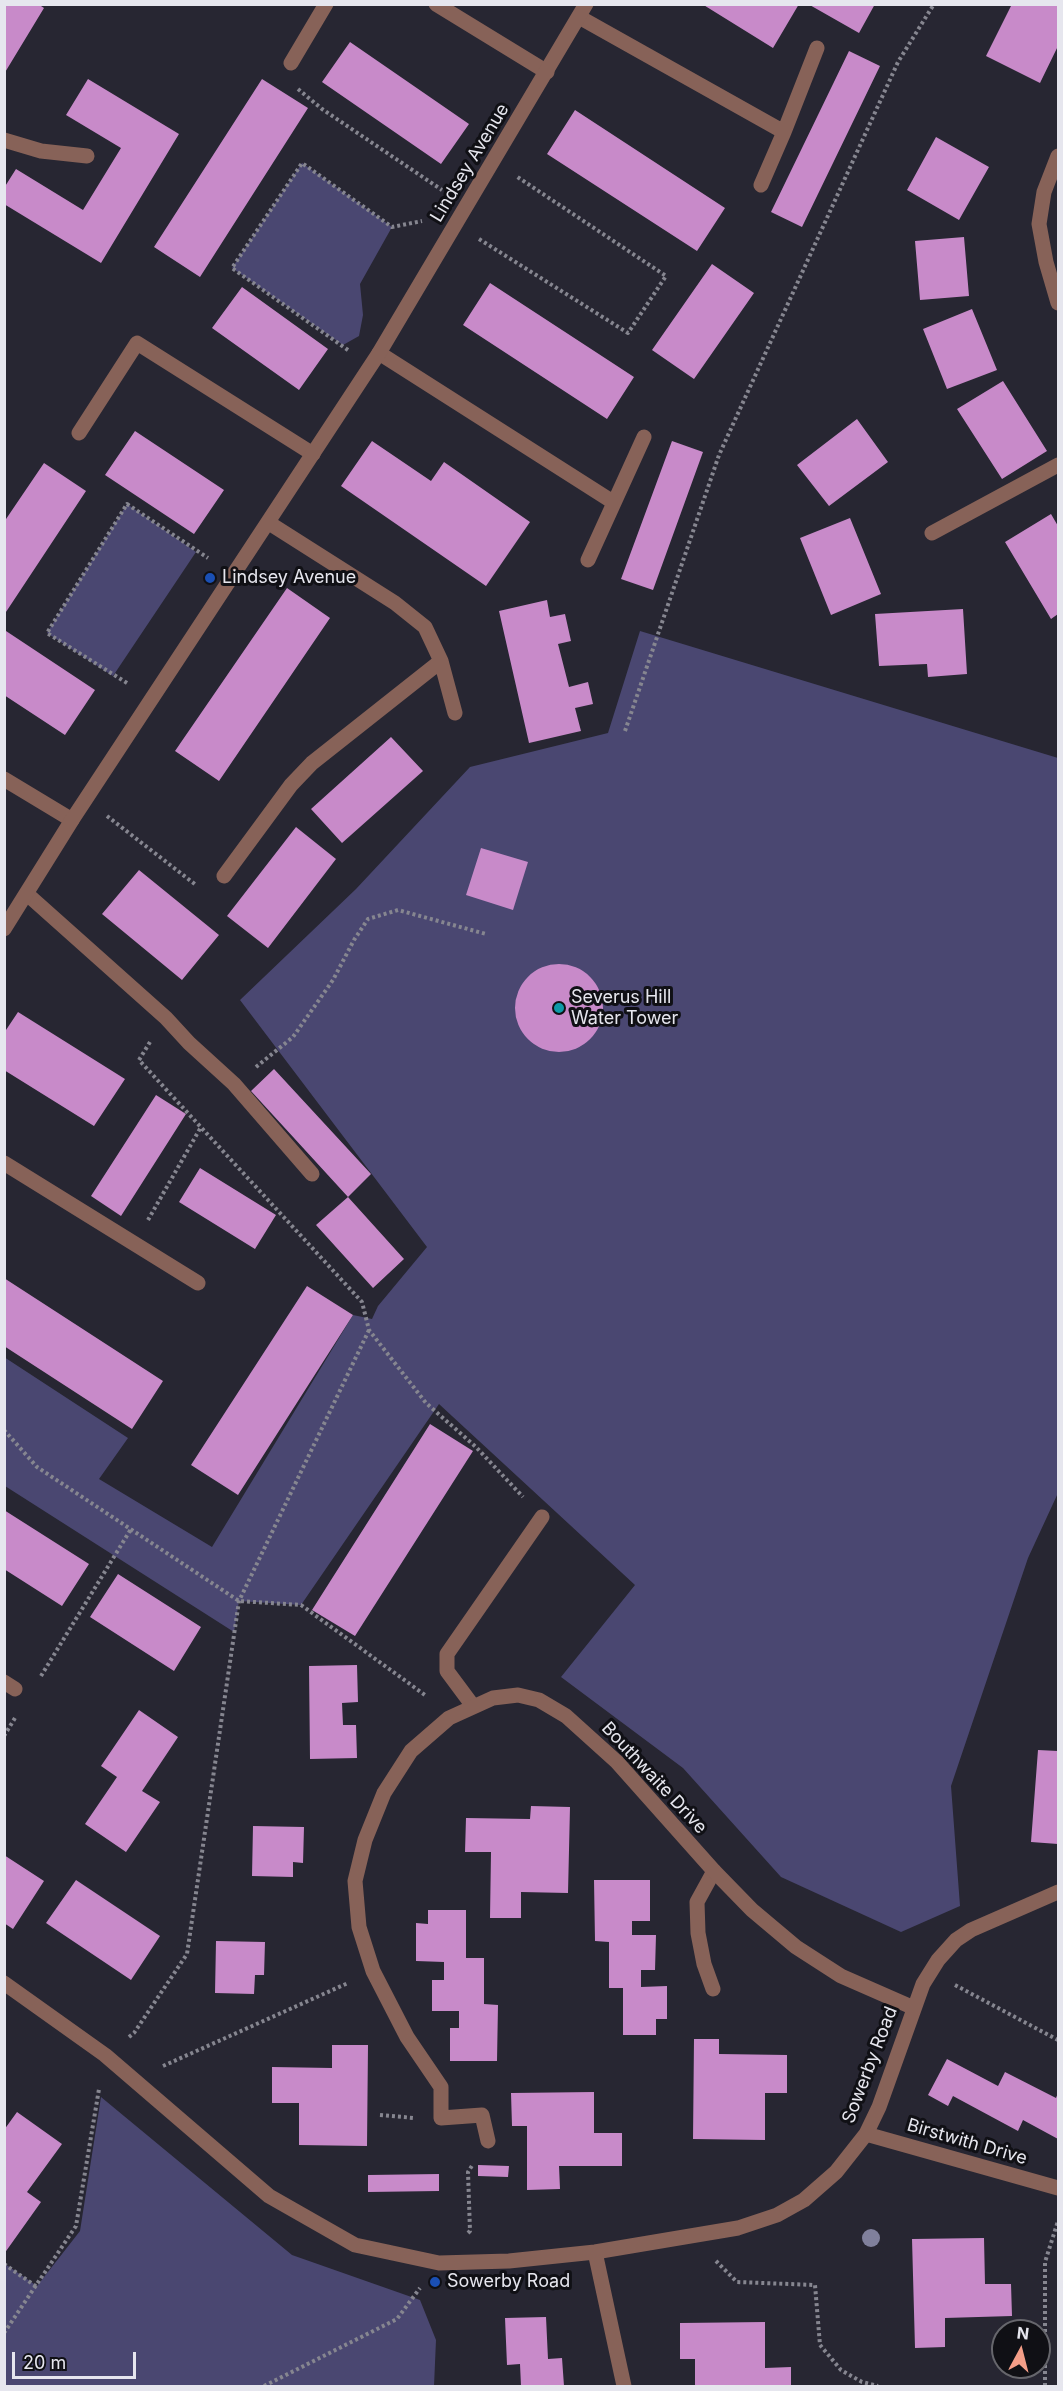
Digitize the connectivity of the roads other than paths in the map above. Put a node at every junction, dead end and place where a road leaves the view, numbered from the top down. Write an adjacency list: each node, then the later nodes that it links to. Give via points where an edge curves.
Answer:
1 (326, 4): 5 (street)
2 (436, 4): 6 (street)
3 (582, 11): 6 (street, Lindsey Avenue); 7 (street)
4 (817, 48): 7 (street)
5 (291, 63)
6 (547, 72): 13 (street, Lindsey Avenue)
7 (784, 132): 11 (street)
8 (4, 140): 9 (street, via 41,151)
9 (87, 156)
10 (1059, 156): 12 (street, via 1044,192 1039,224)
11 (761, 185)
12 (1059, 303)
13 (379, 353): 16 (street, Lindsey Avenue); 18 (street)
14 (79, 433): 16 (street, via 137,343)
15 (644, 437): 18 (street)
16 (314, 454): 19 (street, Lindsey Avenue)
17 (1059, 465): 20 (street)
18 (614, 502): 21 (street)
19 (269, 523): 22 (street, via 425,627); 25 (street, Lindsey Avenue)
20 (932, 534)
21 (588, 561)
22 (441, 661): 23 (street); 26 (street, via 312,763 291,785)
23 (455, 713)
24 (4, 779): 25 (street)
25 (72, 820): 27 (street, Lindsey Avenue)
26 (224, 876)
27 (27, 894): 28 (street, Lindsey Avenue); 30 (street, via 234,1084)
28 (4, 929)
29 (4, 1163): 31 (street)
30 (312, 1174)
31 (198, 1283)
32 (542, 1517): 33 (street, via 447,1654 447,1671)
33 (473, 1706): 34 (street, Bouthwaite Drive, via 493,1698 518,1695 539,1700 566,1716 617,1762); 40 (street, Bouthwaite Drive, via 449,1719 411,1751 384,1793 365,1840 355,1881 359,1927 373,1971 407,2037 441,2087 441,2118 482,2115)
34 (714, 1871): 37 (street, via 697,1902 698,1933); 38 (street, Bouthwaite Drive, via 796,1947 841,1976)
35 (1059, 1892): 38 (street, Sowerby Road, via 956,1940 938,1960)
36 (4, 1983): 42 (street, Sowerby Road, via 105,2055 269,2196 355,2244 439,2263)
37 (713, 1989)
38 (914, 2008): 39 (street, Sowerby Road)
39 (866, 2134): 41 (street, Birstwith Drive); 42 (street, Sowerby Road, via 836,2172 804,2200 767,2218 738,2228)
40 (488, 2141)
41 (1059, 2188)
42 (595, 2252): 43 (street)
43 (624, 2386)

